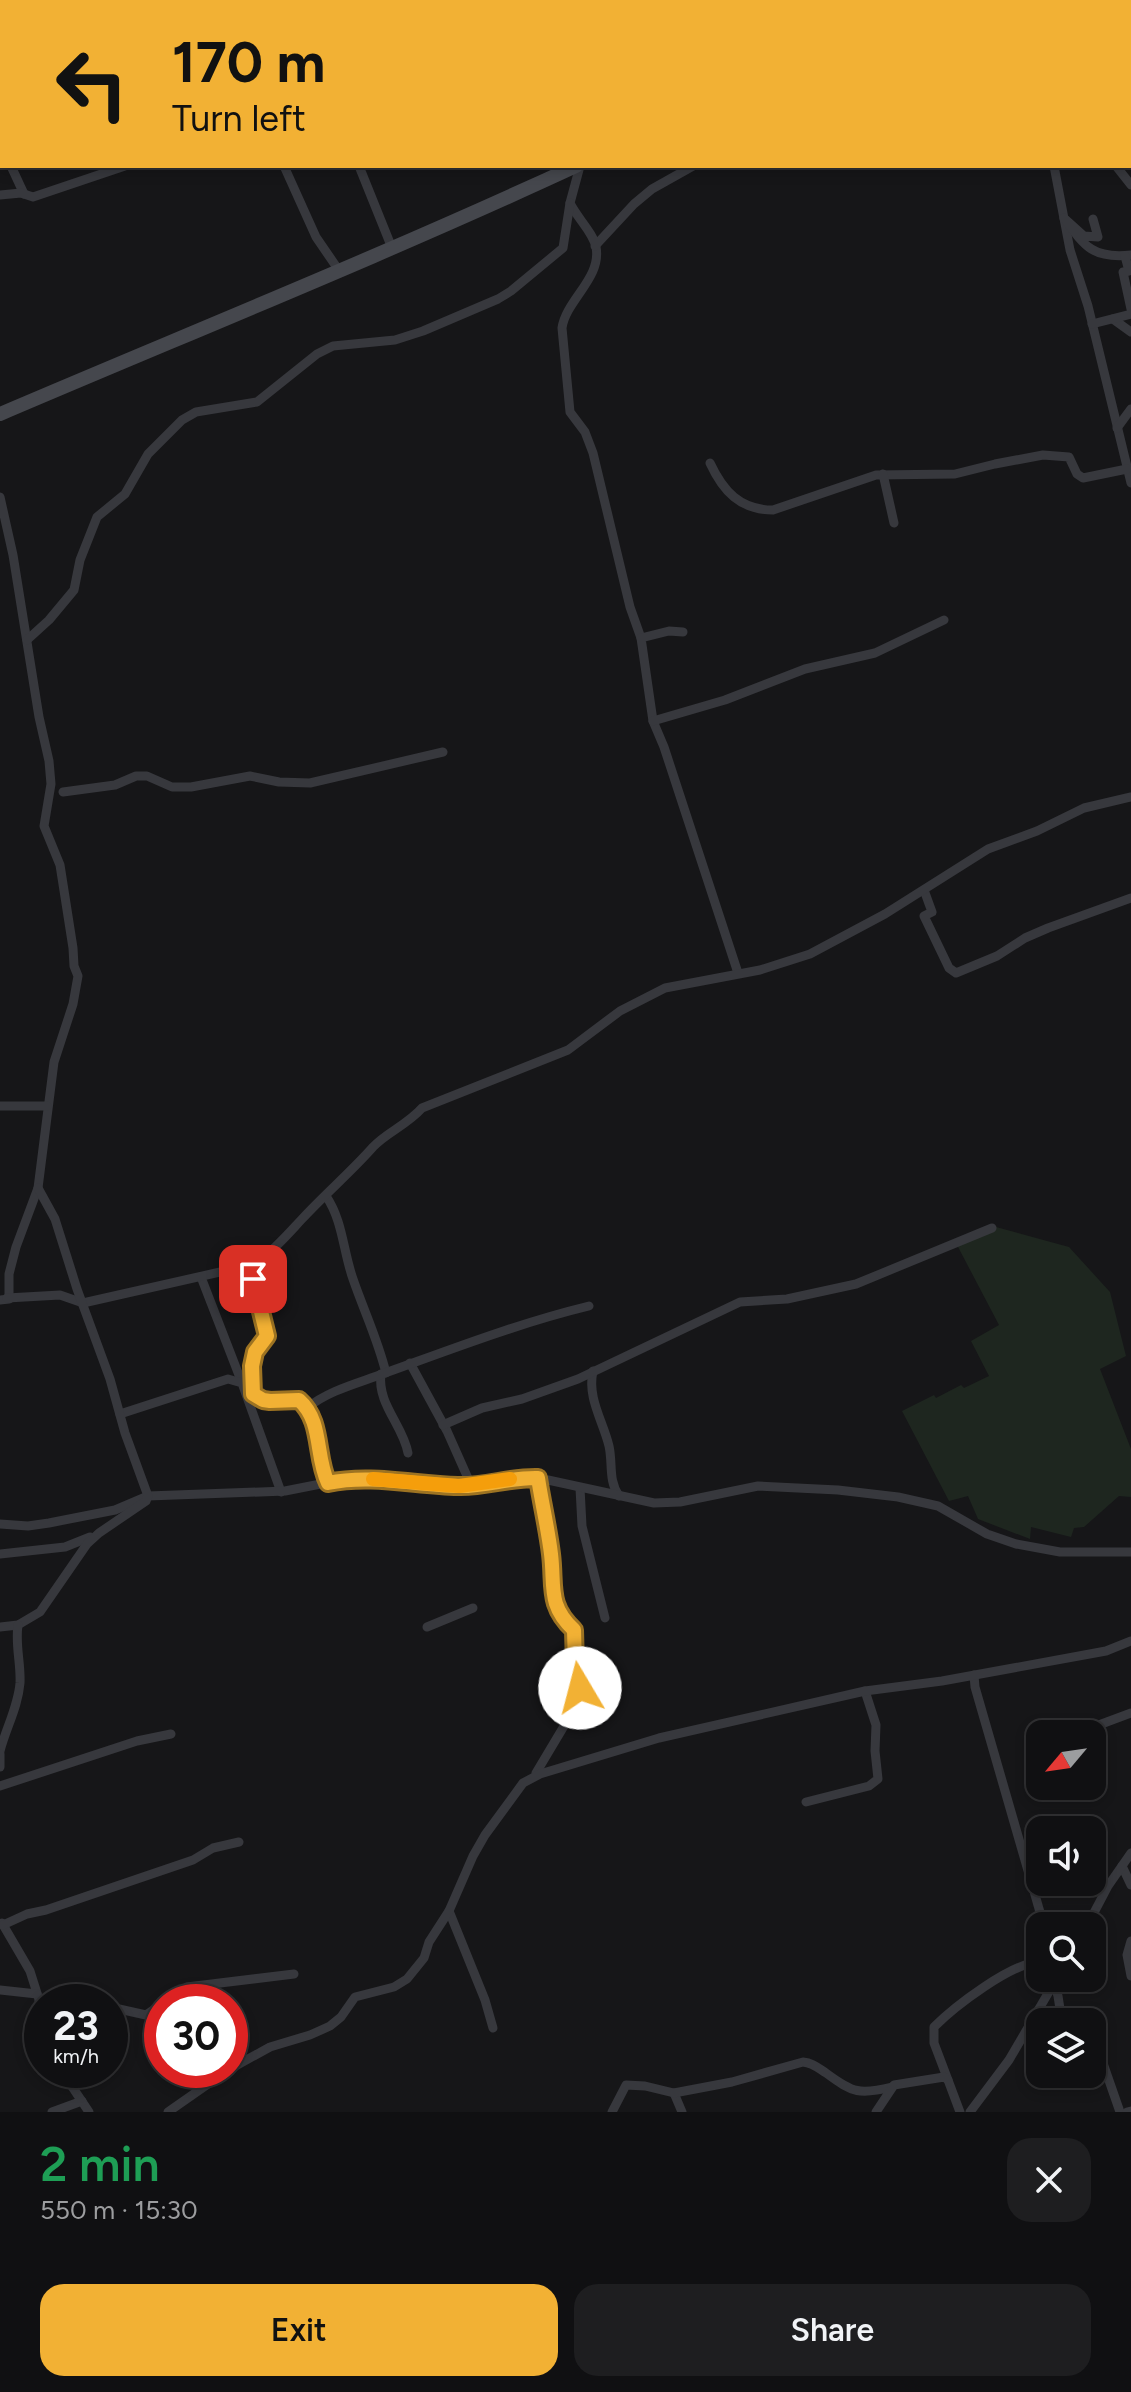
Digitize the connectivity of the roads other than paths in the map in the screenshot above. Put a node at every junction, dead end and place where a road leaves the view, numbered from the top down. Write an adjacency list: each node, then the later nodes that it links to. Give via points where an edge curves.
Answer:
1 (12, 168): 11 (street)
2 (119, 168): 11 (street, via 35,196)
3 (285, 168): 19 (street, via 316,237)
4 (360, 168): 17 (street)
5 (573, 168): 17 (street)
6 (578, 168): 13 (street)
7 (689, 168): 16 (street, via 652,189)
8 (1054, 168): 14 (street)
9 (1118, 168): 10 (street)
10 (1131, 185)
11 (24, 194): 12 (street)
12 (0, 195)
13 (570, 203): 16 (street); 36 (street, via 563,248 511,291 395,340 333,346 262,400 196,412 182,420 148,454 125,494 97,517 74,590)
14 (1064, 218): 15 (street, via 1084,236 1098,237); 18 (street, via 1084,246 1101,255); 22 (street)
15 (1093, 219)
16 (595, 246): 35 (street, via 595,265 562,328 569,409 593,453)
17 (392, 248): 19 (street)
18 (1128, 255): 20 (street, via 1129,271 1123,272)
19 (340, 272): 25 (street)
20 (1131, 312): 21 (street)
21 (1113, 319): 22 (street); 23 (street)
22 (1092, 324): 26 (street)
23 (1131, 332)
24 (1131, 409): 26 (street)
25 (0, 414)
26 (1117, 428): 28 (street)
27 (710, 463): 29 (street, via 720,486 761,510)
28 (1127, 469): 29 (street, via 1083,478 1069,457 1049,455 955,474); 30 (street)
29 (883, 474): 32 (street)
30 (1131, 483)
31 (0, 497): 36 (street)
32 (894, 523)
33 (944, 620): 37 (street, via 875,653 805,669)
34 (683, 632): 35 (street)
35 (641, 638): 37 (street)
36 (27, 640): 45 (street, via 50,776 44,826 60,865 78,976)
37 (653, 721): 43 (street)
38 (443, 752): 39 (street, via 310,783 250,776 172,787 136,776 115,785)
39 (63, 792)
40 (1131, 797): 41 (street, via 1084,808 1004,842)
41 (924, 890): 42 (street, via 932,910 924,916 956,973 1048,928); 43 (street, via 810,954)
42 (1131, 898)
43 (738, 973): 47 (street, via 665,988 620,1011 568,1050 422,1108 375,1145)
44 (0, 1106): 45 (street)
45 (47, 1106): 46 (street)
46 (38, 1188): 51 (street); 52 (street, via 55,1219)
47 (326, 1196): 49 (street, via 286,1239); 56 (street, via 338,1218)
48 (992, 1228): 55 (street, via 856,1284 787,1299 740,1302)
49 (251, 1265): 50 (street); 58 (street, via 267,1336 255,1352 253,1394 270,1401 299,1400)
50 (201, 1277): 52 (street); 57 (street)
51 (3, 1298): 52 (street, via 60,1295)
52 (83, 1303): 59 (street)
53 (589, 1306): 54 (street)
54 (410, 1363): 56 (street); 60 (street)
55 (593, 1371): 60 (street); 68 (street, via 591,1388)
56 (384, 1374): 58 (street, via 351,1384); 61 (street, via 380,1385)
57 (242, 1383): 59 (street, via 228,1379); 66 (street)
58 (307, 1408): 63 (street)
59 (120, 1414): 67 (street)
60 (443, 1425): 64 (street)
61 (408, 1453)
62 (538, 1478): 64 (street); 65 (street); 86 (street, via 552,1557 551,1585 561,1618 574,1630 575,1665 589,1700 573,1711)
63 (328, 1483): 64 (street, via 356,1478); 66 (street)
64 (471, 1485)
65 (580, 1488): 68 (street); 74 (street, via 582,1526)
66 (281, 1492): 67 (street)
67 (148, 1496): 69 (street, via 115,1510 59,1521); 70 (street)
68 (619, 1496): 71 (street, via 670,1503 758,1486 815,1487 921,1501 1000,1539 1052,1551)
69 (0, 1524)
70 (99, 1533): 72 (street, via 65,1547); 75 (street, via 40,1612)
71 (1131, 1552)
72 (0, 1554)
73 (473, 1608): 77 (street)
74 (605, 1618)
75 (18, 1625): 76 (street); 84 (street, via 20,1682)
76 (0, 1627)
77 (427, 1627)
78 (1131, 1641): 79 (street, via 1106,1651)
79 (974, 1675): 80 (street); 94 (street)
80 (865, 1691): 86 (street, via 659,1738); 88 (street, via 876,1725 878,1779)
81 (1131, 1713): 82 (street)
82 (1106, 1722)
83 (171, 1734): 87 (street)
84 (0, 1752): 85 (street)
85 (0, 1767)
86 (531, 1778): 93 (street, via 485,1835)
87 (0, 1786)
88 (806, 1802)
89 (239, 1842): 96 (street)
90 (1131, 1853): 91 (street)
91 (1122, 1866): 92 (street); 95 (street)
92 (1131, 1885)
93 (449, 1911): 106 (street); 107 (street, via 424,1958 404,1982 355,1997 330,2026)
94 (1040, 1912)
95 (1095, 1912)
96 (2, 1922): 101 (street)
97 (1131, 1941): 100 (street)
98 (1026, 1964): 109 (street, via 934,2027 934,2043)
99 (294, 1974): 102 (street)
100 (1131, 1976)
101 (33, 1984)
102 (212, 1984)
103 (0, 1990): 105 (street)
104 (1049, 1992): 122 (street)
105 (24, 1997)
106 (493, 2028)
107 (248, 2058)
108 (1106, 2072): 123 (street)
109 (948, 2080): 110 (street); 121 (street)
110 (892, 2087): 113 (street, via 862,2094 803,2062); 120 (street)
111 (73, 2088): 114 (street)
112 (203, 2088): 117 (street)
113 (674, 2093): 118 (street, via 626,2085); 119 (street)
114 (82, 2101): 115 (street); 116 (street)
115 (52, 2112)
116 (89, 2112)
117 (168, 2112)
118 (612, 2112)
119 (682, 2112)
120 (876, 2112)
121 (960, 2112)
122 (970, 2112)
123 (1120, 2112)

